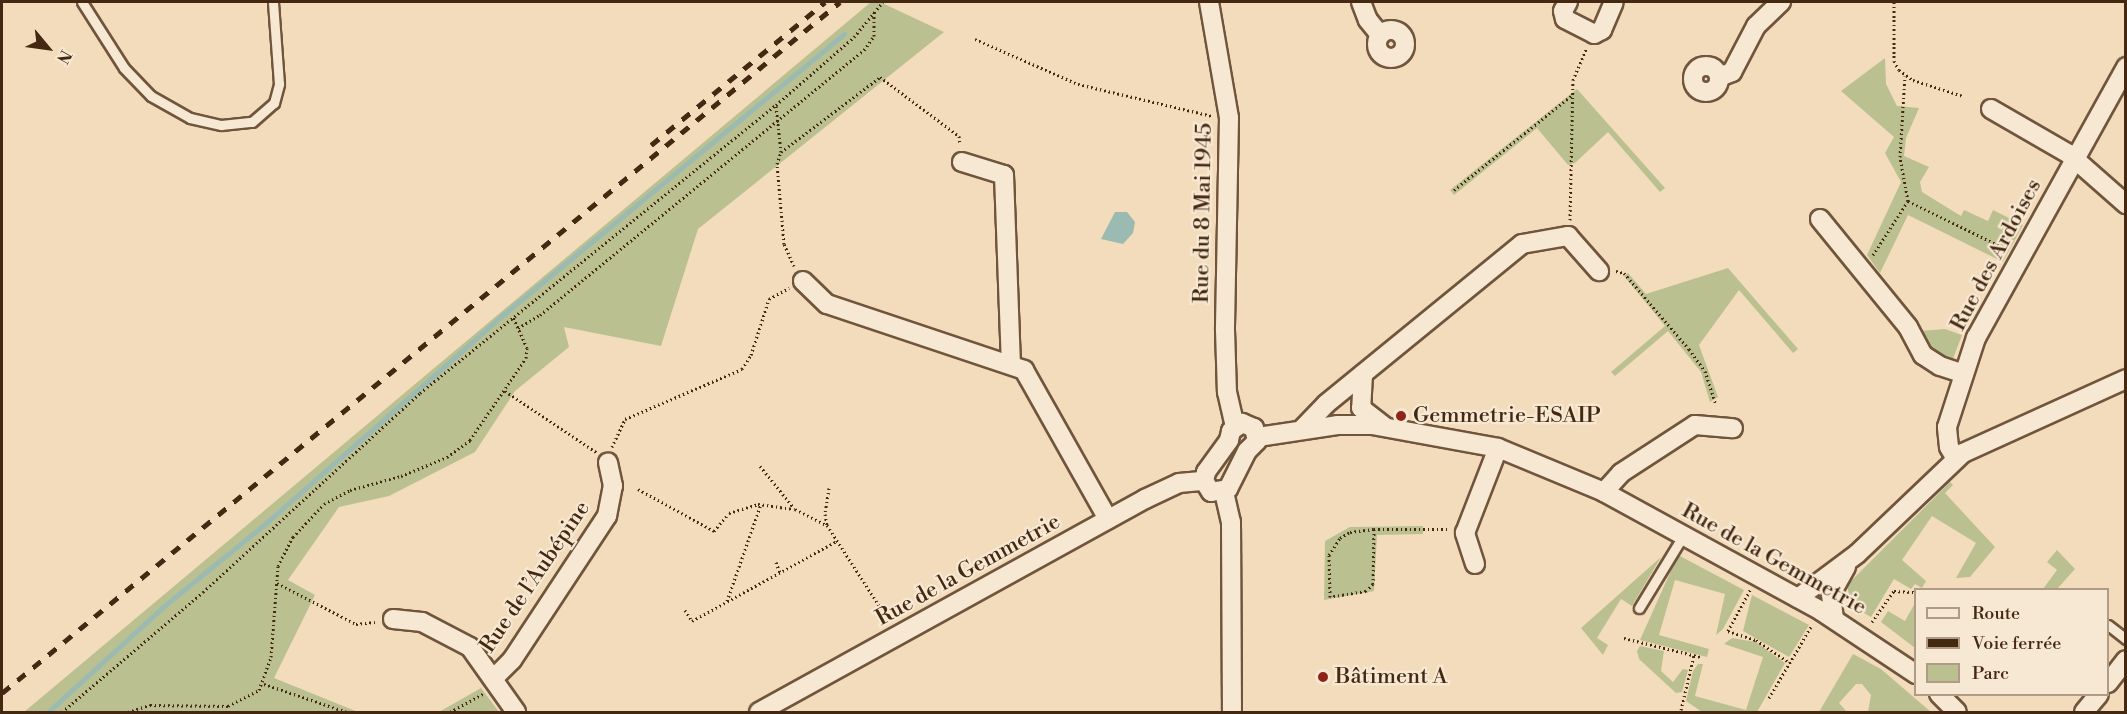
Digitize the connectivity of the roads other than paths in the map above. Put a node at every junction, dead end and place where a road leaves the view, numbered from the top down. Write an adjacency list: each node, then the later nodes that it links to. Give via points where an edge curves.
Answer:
1 (82, 2): 2 (lane, via 124,69 151,96 190,118 221,125 252,122 274,103 279,84)
2 (273, 2)
3 (1209, 2): 25 (street, Rue du 8 Mai 1945, via 1229,118 1225,330)
4 (1361, 2): 8 (street)
5 (1568, 2): 6 (street, via 1563,11 1565,19 1594,34 1602,30)
6 (1614, 2)
7 (1781, 2): 10 (street, via 1756,26 1732,72)
8 (1380, 35)
9 (2126, 67): 12 (street, Rue des Ardoises)
10 (1719, 77)
11 (1991, 109): 12 (street)
12 (2074, 160): 14 (street); 20 (street, Rue des Ardoises, via 1981,328)
13 (962, 162): 18 (street, via 1004,175)
14 (2126, 204)
15 (1821, 219): 20 (street, via 1908,327 1923,355)
16 (1608, 271): 19 (street, via 1568,236 1522,244)
17 (803, 281): 18 (street, via 827,304)
18 (1011, 363): 33 (street, via 1024,370)
19 (1363, 374): 22 (street, Rue de la Gemmetrie, via 1361,408); 23 (street)
20 (1964, 375): 28 (street, Rue des Ardoises, via 1946,434)
21 (2126, 380): 28 (street)
22 (1385, 426): 23 (street, Rue de la Gemmetrie); 27 (street, Rue de la Gemmetrie)
23 (1303, 428): 26 (street, Rue de la Gemmetrie)
24 (1733, 428): 32 (street, via 1695,425 1621,473)
25 (1232, 433): 26 (street, via 1234,448); 26 (street, via 1251,425); 30 (street)
26 (1252, 444): 31 (street)
27 (1498, 448): 32 (street, Rue de la Gemmetrie); 36 (street, via 1465,533)
28 (1956, 459): 35 (street)
29 (608, 463): 46 (street, Rue de l’Aubépine, via 613,486 608,516 512,660)
30 (1208, 473): 31 (street, via 1227,468); 31 (street, via 1211,492); 33 (street, Rue de la Gemmetrie, via 1179,483)
31 (1228, 484): 51 (street)
32 (1604, 492): 34 (street, Rue de la Gemmetrie)
33 (1108, 519): 50 (street, Rue de la Gemmetrie)
34 (1683, 536): 37 (street, Rue de la Gemmetrie); 38 (lane)
35 (1857, 554): 37 (street); 39 (street, via 1835,584 1830,606)
36 (1475, 564)
37 (1798, 598): 39 (street, Rue de la Gemmetrie)
38 (1639, 608)
39 (1834, 619): 44 (street, Rue de la Gemmetrie)
40 (393, 620): 46 (street, Rue de l’Aubépine, via 422,622 470,647)
41 (2109, 626): 42 (lane)
42 (2126, 639)
43 (2126, 660): 45 (street)
44 (1914, 673)
45 (2109, 682)
46 (491, 684): 49 (street, Rue de l’Aubépine)
47 (1941, 696): 52 (street)
48 (2097, 696): 53 (street)
49 (516, 712)
50 (759, 712)
51 (1232, 712)
52 (1955, 712)
53 (2084, 712)

